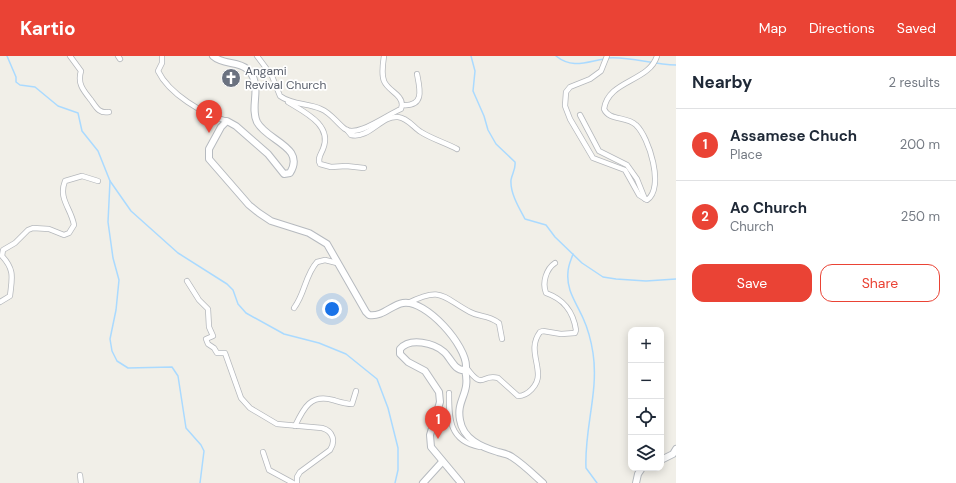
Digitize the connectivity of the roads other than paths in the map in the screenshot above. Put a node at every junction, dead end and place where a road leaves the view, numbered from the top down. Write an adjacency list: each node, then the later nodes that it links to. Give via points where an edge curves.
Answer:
1 (70, 56): 11 (street, via 81,71 80,81 86,96 98,110 103,113)
2 (162, 56): 13 (street, via 161,68 158,71 166,85 199,111)
3 (213, 56): 13 (main road, via 218,60 241,65 248,69 254,78 257,91 257,122 270,137 290,151 294,165 290,173 282,172 268,154)
4 (256, 56): 9 (street, via 272,76 278,93)
5 (384, 56): 10 (street, via 383,79 400,98)
6 (607, 56): 18 (street, via 601,71 590,79 570,87 566,92 565,106 591,156 600,162 625,170 639,195)
7 (657, 56): 18 (street, via 644,73 630,80 610,96 604,109 610,115 634,123 646,140 653,158 654,176 652,193)
8 (417, 74): 10 (street, via 419,98 412,104)
9 (284, 99): 14 (street, via 323,110); 16 (street, via 308,114 318,124 326,140 319,158 320,164 330,167)
10 (402, 105): 14 (street, via 401,109 359,131)
11 (109, 112)
12 (580, 115): 18 (street, via 599,150 627,165)
13 (227, 121): 19 (main road, via 209,149 209,158 249,205 272,220 321,239 327,244)
14 (346, 130): 15 (street, via 351,135 361,135 387,120 398,117 420,132)
15 (457, 150)
16 (364, 168)
17 (98, 181): 22 (street, via 82,176 65,181 62,195 74,225 69,233 64,235 49,229 33,228 3,250 2,256 9,264 12,276 10,296)
18 (646, 199)
19 (337, 263): 23 (main road, via 369,315 381,314 395,305); 24 (street, via 325,260 317,262 310,273 303,295)
20 (555, 263): 26 (street, via 547,272 544,289 546,293 565,304 576,333 540,332 534,347 538,375 534,387 527,394 518,396 498,378 477,380)
21 (187, 281): 29 (street, via 209,312 209,327 213,336 206,339 206,342 217,352 225,353 244,403 273,423)
22 (0, 302)
23 (408, 303): 25 (street, via 428,295 439,294 472,313 489,316 499,323); 26 (main road, via 424,308 440,322 461,350)
24 (294, 308)
25 (502, 339)
26 (466, 368): 30 (main road, via 468,385 460,406 461,425 474,442); 34 (main road, via 456,368 444,351 424,343 414,342 400,349 401,357 425,371 439,392 440,402 429,441 430,447)
27 (356, 391): 29 (street, via 352,404 325,398 312,402 302,410)
28 (449, 393): 30 (street, via 450,416 455,432 465,442)
29 (295, 426): 39 (street, via 327,429 334,440 330,450 300,472)
30 (486, 448): 42 (main road, via 511,456)
31 (676, 449): 33 (main road, via 673,454)
32 (264, 452): 38 (street, via 269,470)
33 (664, 458)
34 (442, 462): 40 (main road); 41 (main road)
35 (640, 471): 43 (main road)
36 (80, 475): 37 (street)
37 (81, 483)
38 (294, 483)
39 (297, 483)
40 (422, 483)
41 (461, 483)
42 (542, 483)
43 (636, 483)

